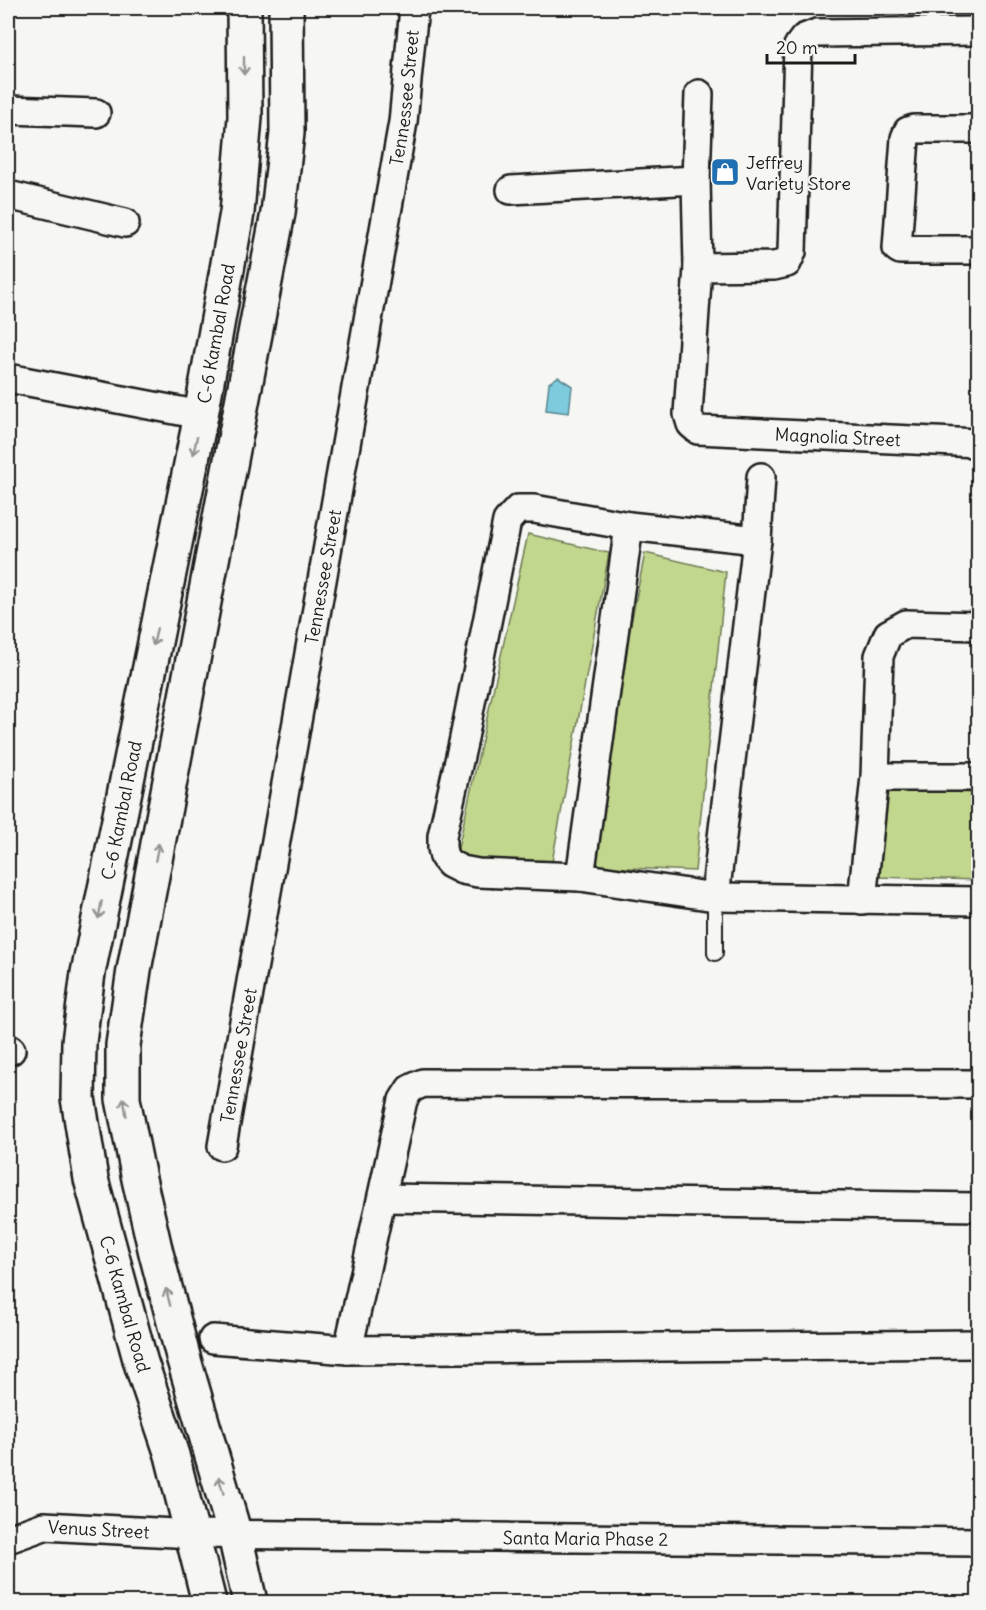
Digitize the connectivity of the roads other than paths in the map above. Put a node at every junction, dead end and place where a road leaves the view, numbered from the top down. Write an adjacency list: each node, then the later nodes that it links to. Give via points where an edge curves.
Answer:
1 (244, 8): 16 (main road, C-6 Kambal Road, one-way to 16, via 245,117 237,213)
2 (286, 8): 37 (main road, one-way to 2, via 184,1360 139,1179 123,1099 123,1045 278,213 287,133)
3 (414, 8): 30 (street, Tennessee Street, via 399,145)
4 (978, 31): 14 (street, via 817,33 804,38 798,46 792,252 787,262 774,266)
5 (699, 94): 9 (street)
6 (8, 110): 7 (street)
7 (96, 113)
8 (978, 129): 13 (street, via 908,131 897,248)
9 (696, 180): 10 (street); 14 (street)
10 (511, 190)
11 (8, 195): 12 (street)
12 (125, 223)
13 (978, 250)
14 (698, 267): 17 (street, Magnolia Street, via 688,414 691,424 699,430)
15 (8, 378): 16 (street)
16 (201, 415): 36 (main road, C-6 Kambal Road, one-way to 36, via 88,973 78,1042 78,1098 91,1179)
17 (978, 443)
18 (761, 477): 20 (street)
19 (628, 526): 20 (street); 24 (street); 24 (street, via 534,509 518,509 507,521 442,836 444,857 462,870)
20 (757, 540): 25 (street)
21 (978, 626): 22 (street, via 906,624 888,634 879,656)
22 (874, 777): 23 (street); 26 (street)
23 (978, 777)
24 (580, 877): 25 (street)
25 (716, 897): 26 (street); 28 (lane)
26 (862, 900): 27 (street)
27 (978, 901)
28 (715, 953)
29 (978, 1084): 31 (street, via 423,1083 410,1089 403,1100)
30 (222, 1146)
31 (382, 1198): 32 (street); 35 (street)
32 (978, 1207)
33 (213, 1339): 35 (street)
34 (978, 1344): 35 (street)
35 (348, 1350)
36 (193, 1534): 37 (street, Santa Maria Phase 2); 38 (street, Venus Street, via 44,1526); 40 (main road, C-6 Kambal Road)
37 (235, 1535): 39 (street, Santa Maria Phase 2); 41 (main road)
38 (11, 1538)
39 (978, 1542)
40 (209, 1602)
41 (250, 1602)

